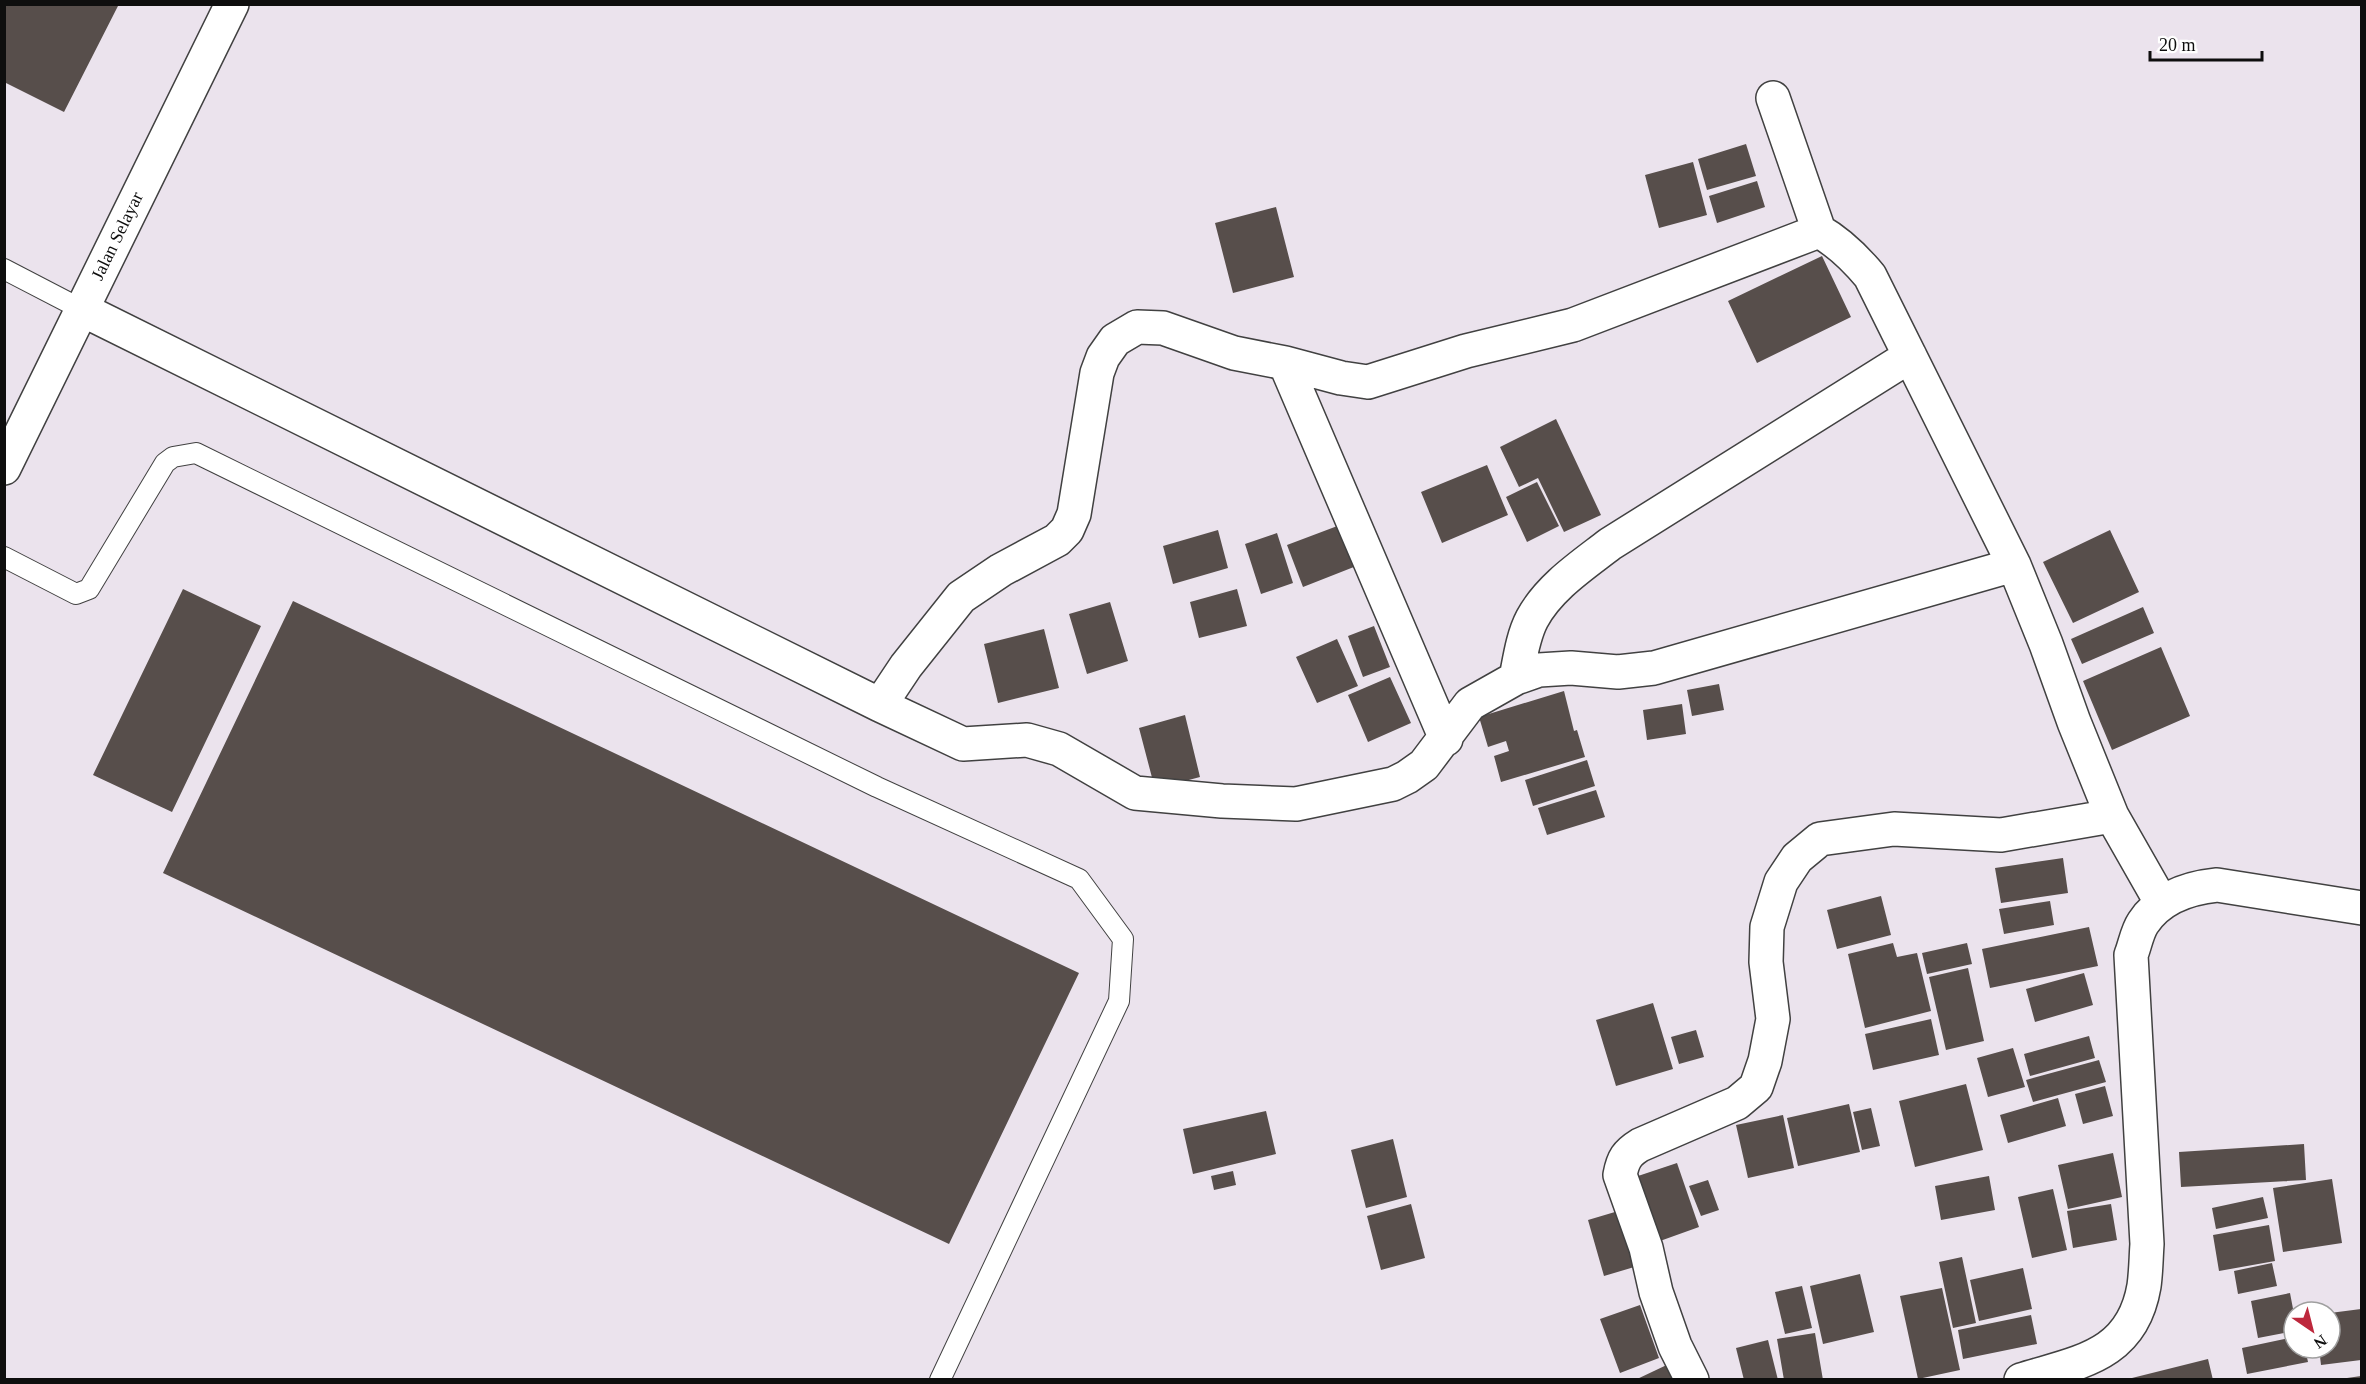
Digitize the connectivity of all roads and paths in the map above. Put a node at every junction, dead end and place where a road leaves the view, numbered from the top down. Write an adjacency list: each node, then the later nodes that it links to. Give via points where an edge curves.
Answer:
1 (232, 4): 5 (street, Jalan Selayar)
2 (1773, 98): 3 (street)
3 (1819, 231): 6 (street, via 1852,254 1870,276); 7 (street, via 1573,325 1466,351 1368,382)
4 (4, 269): 5 (lane)
5 (81, 309): 8 (street, Jalan Selayar); 12 (street)
6 (1910, 356): 10 (street); 11 (street, via 1610,544 1572,573 1532,618)
7 (1286, 363): 12 (street, via 1234,353 1163,328 1137,327 1115,340 1097,373 1074,513 1067,530 1057,540 961,597); 13 (street)
8 (4, 468)
9 (4, 557): 17 (lane, via 76,594 89,590 165,463 173,457 196,453 866,782 1080,879 1123,939 1119,1001)
10 (2014, 565): 11 (street, via 1654,668 1618,672 1539,670); 14 (street)
11 (1516, 678): 13 (street, via 1470,704)
12 (880, 705): 13 (street, via 963,744 1027,740 1059,749 1135,793 1222,801 1296,804 1393,784 1424,765)
13 (1446, 739)
14 (2112, 816): 15 (street); 18 (street, via 2001,834 1894,829 1820,839 1797,858 1781,882 1767,927 1766,962 1773,1019 1756,1087 1737,1103 1640,1145 1628,1152 1622,1164 1620,1175 1646,1248 1656,1292)
15 (2161, 902): 16 (street, via 2194,887 2217,885); 19 (street, via 2142,924 2131,955 2147,1244 2144,1287 2135,1317 2120,1340 2094,1358)
16 (2361, 908)
17 (940, 1380)
18 (1692, 1380)
19 (2021, 1380)

